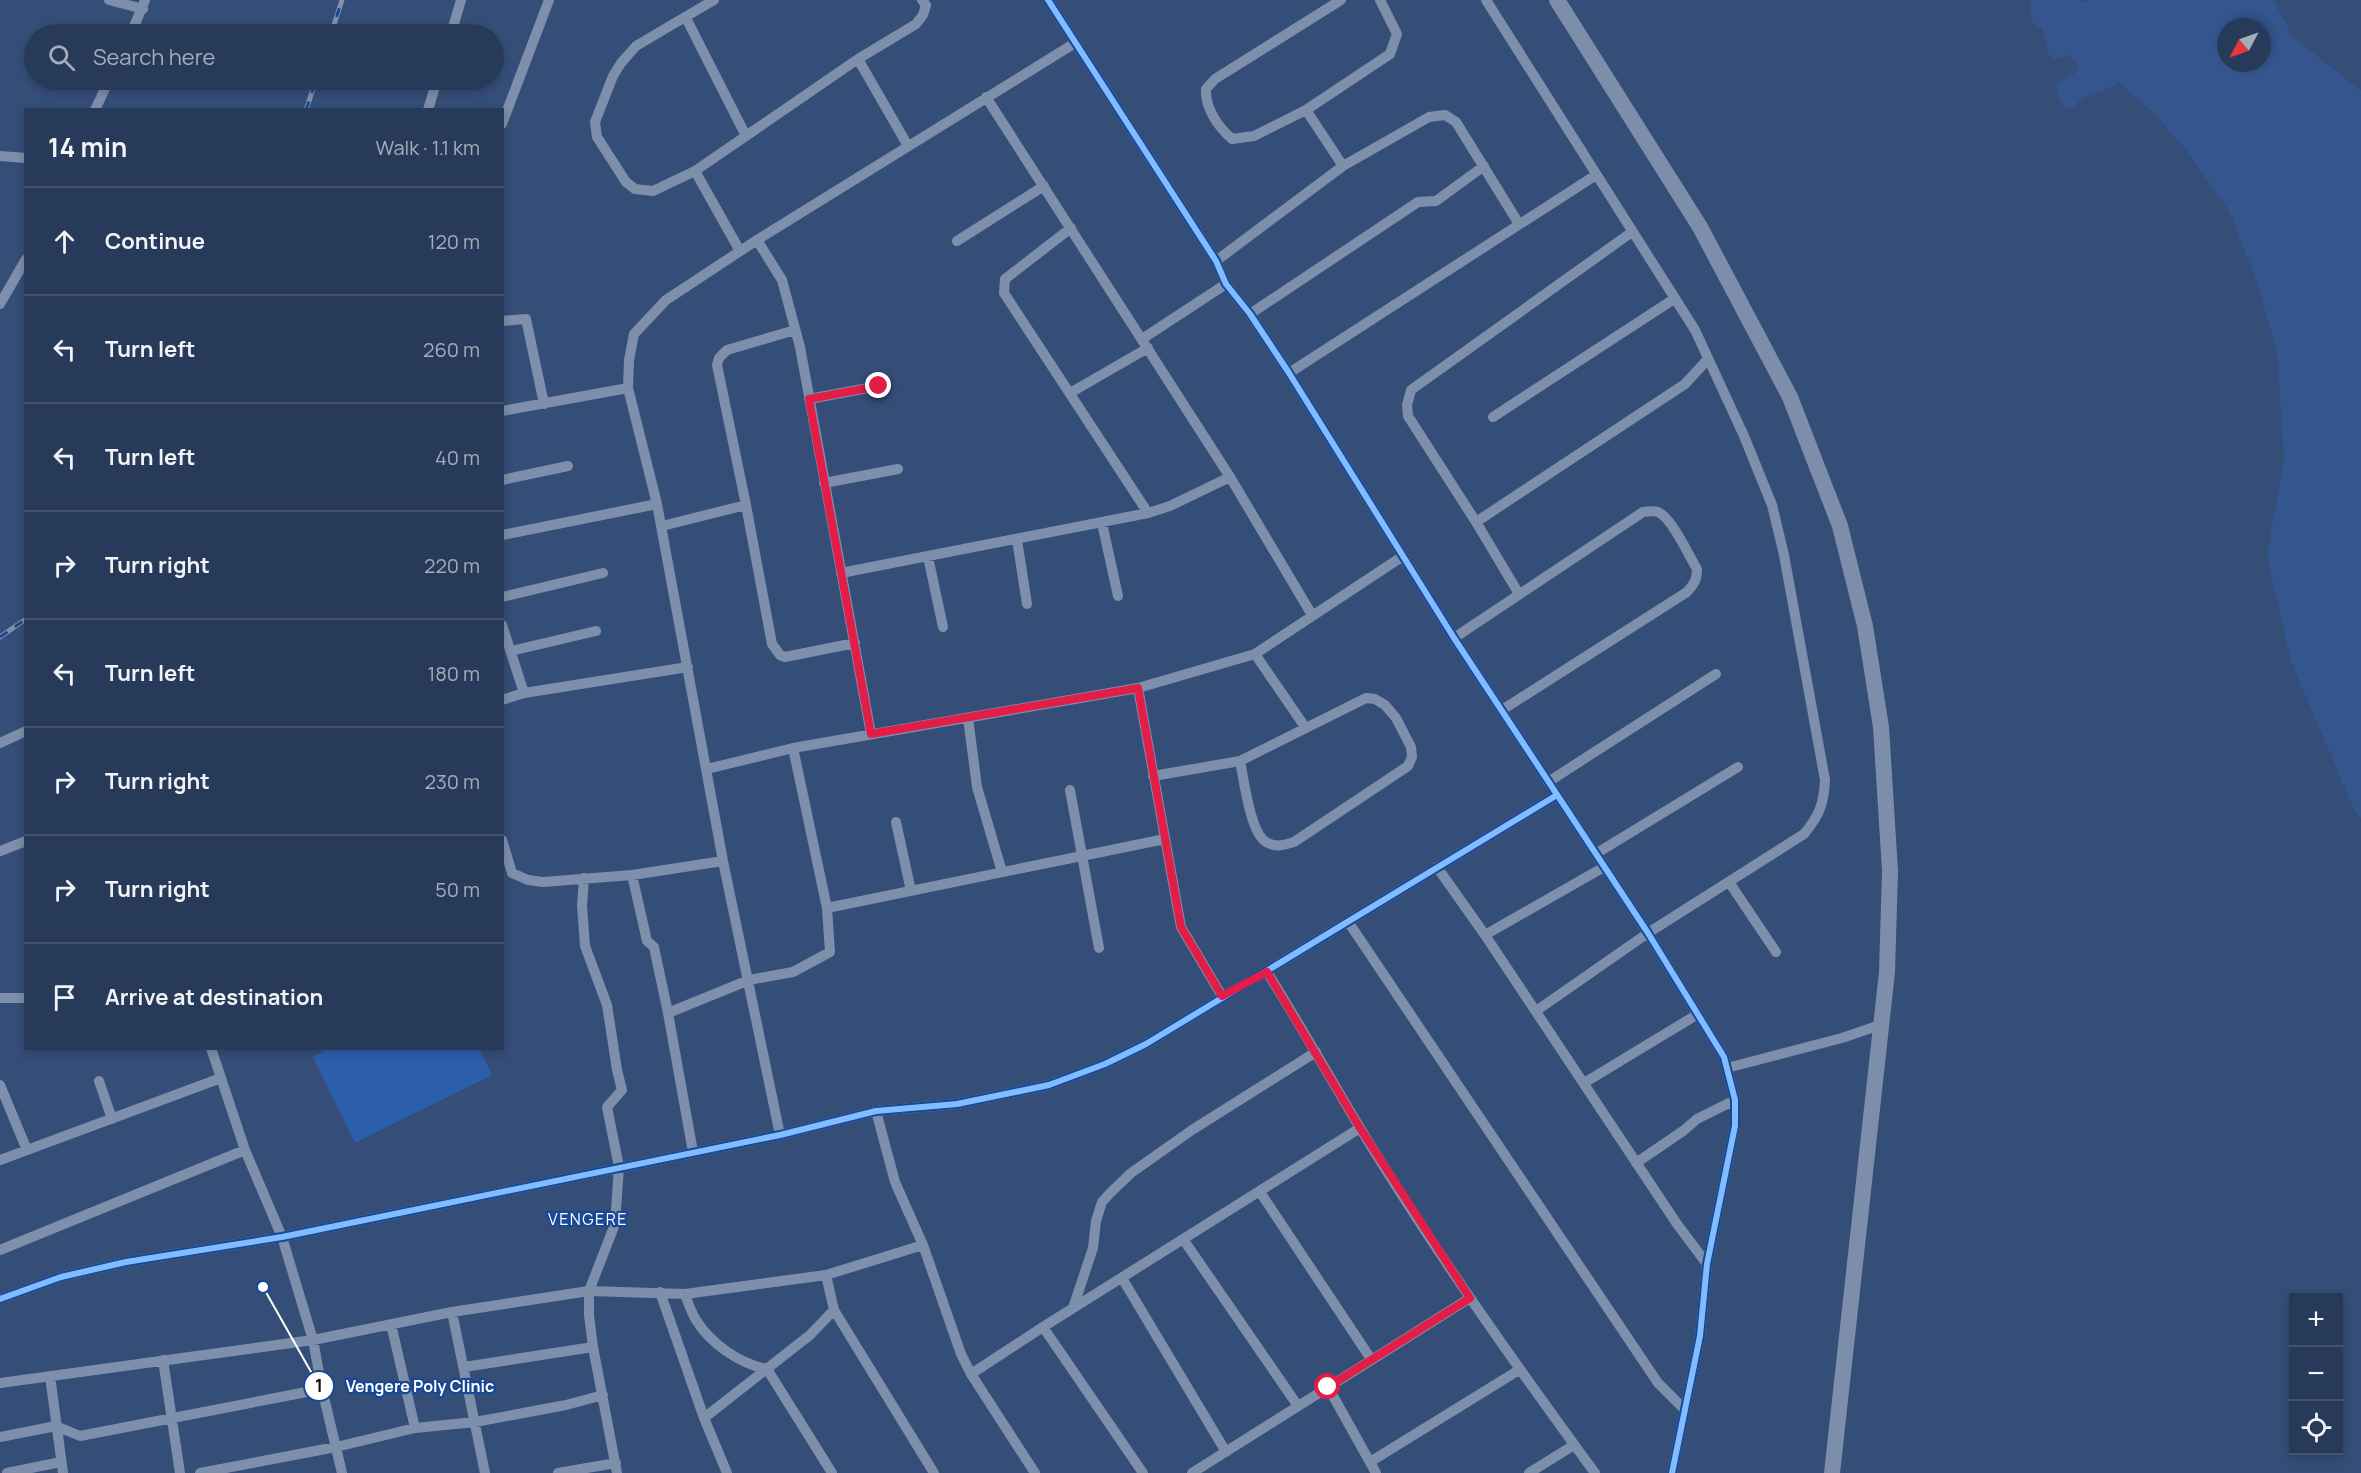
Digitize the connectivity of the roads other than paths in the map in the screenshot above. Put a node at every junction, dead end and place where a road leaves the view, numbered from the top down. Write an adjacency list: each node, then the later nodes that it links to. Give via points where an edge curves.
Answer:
1 (109, 0): 11 (street)
2 (461, 0): 14 (street)
3 (549, 0): 23 (street)
4 (714, 0): 12 (street)
5 (922, 0): 16 (street, via 926,5 924,15 916,24)
6 (1048, 0): 15 (street)
7 (1341, 0): 22 (street, via 1215,79 1206,89 1205,101 1221,130 1232,140 1254,136)
8 (1380, 0): 22 (street, via 1397,34 1390,54)
9 (1486, 0): 31 (street)
10 (1557, 0): 135 (main road, via 1700,227 1790,397 1840,526 1865,626 1881,727 1890,871 1887,972)
11 (144, 5): 13 (street)
12 (686, 18): 24 (street); 30 (street, via 636,46 621,63 595,122 597,136 634,189 653,191)
13 (135, 24)
14 (454, 24)
15 (1075, 43): 19 (street); 39 (street)
16 (858, 59): 24 (street); 25 (street)
17 (104, 90): 20 (street)
18 (434, 90): 21 (street)
19 (986, 97): 25 (street); 32 (street)
20 (96, 108)
21 (429, 108)
22 (1305, 110): 28 (street)
23 (504, 119)
24 (747, 136): 30 (street)
25 (908, 146): 36 (street)
26 (0, 156): 27 (street)
27 (24, 158)
28 (1343, 166): 29 (street, via 1429,117 1445,115 1456,122); 39 (street)
29 (1484, 166): 33 (street); 44 (street, via 1436,201 1418,202)
30 (695, 171): 38 (street)
31 (1596, 175): 33 (street); 35 (street)
32 (1044, 186): 34 (street); 37 (street)
33 (1519, 224): 49 (street)
34 (1071, 228): 47 (street); 52 (street, via 1005,279 1004,287 1004,293)
35 (1632, 232): 42 (street); 65 (street, via 1411,390 1408,416)
36 (758, 240): 38 (street); 46 (street, via 782,280)
37 (957, 241)
38 (740, 252): 51 (street, via 666,300 634,334)
39 (1216, 261): 41 (street)
40 (24, 262): 43 (street)
41 (1226, 284): 44 (street); 47 (street)
42 (1674, 299): 48 (street); 56 (street)
43 (0, 304)
44 (1250, 314): 49 (street)
45 (504, 321): 54 (street, via 526,319)
46 (795, 330): 53 (street); 63 (street, via 727,350 717,364)
47 (1145, 343): 52 (street); 59 (street)
48 (1708, 358): 65 (street, via 1685,384); 119 (street, via 1772,505 1825,780 1818,817 1804,834)
49 (1289, 373): 70 (street)
50 (879, 386): 53 (street)
51 (628, 388): 54 (street); 62 (street)
52 (1070, 393): 64 (street)
53 (809, 399): 61 (street)
54 (544, 404): 55 (street)
55 (504, 411)
56 (1493, 417)
57 (568, 466): 60 (street)
58 (898, 470): 61 (street)
59 (1230, 477): 64 (street); 78 (street)
60 (504, 480)
61 (824, 483): 73 (street)
62 (657, 504): 67 (street); 68 (street)
63 (746, 505): 67 (street); 83 (street, via 776,651 785,657)
64 (1148, 513): 66 (street)
65 (1476, 522): 74 (street)
66 (1102, 523): 69 (street); 75 (street)
67 (662, 526): 86 (street)
68 (504, 535)
69 (1017, 540): 71 (street); 77 (street)
70 (1403, 556): 78 (street); 82 (street)
71 (928, 557): 73 (street); 79 (street)
72 (603, 573): 76 (street)
73 (841, 573): 83 (street)
74 (1520, 594): 82 (street); 91 (street, via 1643,512 1654,511 1670,523 1697,570 1697,578 1687,592)
75 (1118, 596)
76 (504, 597)
77 (1027, 604)
78 (1312, 615): 85 (street)
79 (943, 627)
80 (504, 631): 84 (street)
81 (596, 631): 84 (street)
82 (1454, 638): 91 (street)
83 (855, 643): 95 (street)
84 (511, 651): 89 (street)
85 (1255, 654): 88 (street); 93 (street)
86 (688, 667): 89 (street); 100 (street)
87 (1716, 674): 102 (street)
88 (1138, 688): 92 (street); 101 (street)
89 (524, 693): 90 (street)
90 (504, 699)
91 (1502, 710): 102 (street)
92 (968, 718): 95 (street); 115 (street, via 977,787)
93 (1305, 727): 98 (street); 98 (street, via 1366,698 1375,699 1396,718 1412,757 1408,766 1294,842 1279,846 1266,842 1255,830)
94 (24, 732): 96 (street)
95 (871, 734): 97 (street)
96 (0, 743)
97 (793, 748): 100 (street); 121 (street)
98 (1240, 761): 101 (street)
99 (1738, 767): 109 (street)
100 (707, 769): 112 (street)
101 (1153, 776): 106 (street)
102 (1548, 782): 104 (street)
103 (1070, 790): 111 (street)
104 (1557, 795): 109 (street); 113 (street)
105 (896, 822): 120 (street)
106 (1165, 839): 111 (street); 129 (street, via 1181,927)
107 (24, 842): 108 (street)
108 (0, 851)
109 (1597, 853): 114 (street)
110 (504, 854): 116 (street)
111 (1081, 856): 115 (street); 125 (street)
112 (723, 861): 117 (street); 128 (street)
113 (1437, 867): 122 (street); 124 (street)
114 (1604, 867): 123 (street); 124 (street)
115 (1002, 872): 120 (street)
116 (507, 874): 118 (street, via 543,882)
117 (632, 875): 118 (street); 133 (street, via 647,941 654,947)
118 (584, 878): 153 (street, via 585,946 607,1005 622,1090 607,1107)
119 (1729, 882): 123 (street); 126 (street)
120 (911, 891): 121 (street)
121 (827, 908): 128 (street, via 830,952 793,972)
122 (1348, 923): 127 (street); 186 (street, via 1658,1383)
123 (1648, 933): 132 (street); 134 (street)
124 (1485, 935): 132 (street)
125 (1099, 948)
126 (1776, 952)
127 (1267, 972): 129 (street); 137 (street)
128 (749, 980): 133 (street); 147 (street)
129 (1222, 996): 144 (street, via 1146,1044 1049,1085 957,1104)
130 (0, 998): 131 (street)
131 (24, 998)
132 (1536, 1011): 141 (street)
133 (668, 1013): 150 (street)
134 (1698, 1014): 138 (street); 141 (street)
135 (1880, 1025): 138 (street); 215 (main road)
136 (212, 1050): 139 (street)
137 (1316, 1052): 146 (street); 167 (street, via 1192,1130 1111,1192 1102,1202 1093,1248)
138 (1727, 1068): 143 (street)
139 (221, 1078): 145 (street); 149 (street)
140 (99, 1081): 145 (street)
141 (1584, 1083): 152 (street)
142 (0, 1085): 148 (street)
143 (1735, 1100): 152 (street, via 1697,1119); 159 (street, via 1734,1126)
144 (876, 1112): 147 (street); 157 (street, via 896,1182)
145 (112, 1119): 148 (street)
146 (1360, 1128): 154 (street); 165 (street)
147 (780, 1135): 150 (street)
148 (27, 1150): 151 (street)
149 (245, 1150): 155 (street); 158 (street)
150 (693, 1152): 153 (street)
151 (0, 1160)
152 (1636, 1163): 159 (street)
153 (619, 1167): 155 (street); 162 (street, via 615,1224)
154 (1260, 1192): 156 (street); 174 (street)
155 (282, 1237): 166 (street, via 126,1262 60,1277); 172 (street)
156 (1183, 1239): 161 (street); 185 (street)
157 (923, 1245): 160 (street); 179 (street)
158 (0, 1250)
159 (1707, 1264): 186 (street, via 1700,1336)
160 (826, 1275): 164 (street); 168 (street)
161 (1122, 1278): 167 (street); 195 (street)
162 (590, 1291): 163 (street); 169 (street); 173 (street)
163 (660, 1292): 164 (street); 188 (street)
164 (685, 1294): 177 (street, via 694,1318 714,1342 751,1366)
165 (1470, 1298): 174 (street); 178 (street)
166 (0, 1299)
167 (1073, 1308): 171 (street)
168 (834, 1310): 177 (street); 207 (street)
169 (452, 1311): 170 (street); 176 (street)
170 (391, 1324): 172 (street); 191 (street)
171 (1043, 1326): 179 (street); 209 (street)
172 (313, 1340): 175 (street); 183 (street)
173 (593, 1347): 176 (street); 184 (street)
174 (1371, 1359): 182 (street)
175 (163, 1360): 180 (street); 187 (street)
176 (464, 1367): 189 (street)
177 (767, 1369): 188 (street); 206 (street)
178 (1519, 1370): 193 (street); 196 (street)
179 (971, 1374): 208 (street)
180 (50, 1376): 181 (street); 190 (street)
181 (0, 1383)
182 (1328, 1387): 185 (street); 196 (street)
183 (322, 1389): 187 (street); 194 (street)
184 (603, 1395): 189 (street); 198 (street)
185 (1298, 1406): 195 (street)
186 (1685, 1410): 214 (street)
187 (171, 1418): 190 (street, via 80,1436); 200 (street)
188 (704, 1418): 205 (street)
189 (475, 1422): 191 (street); 203 (street)
190 (56, 1426): 192 (street); 197 (street)
191 (415, 1428): 194 (street)
192 (0, 1437)
193 (1574, 1445): 212 (street); 213 (street)
194 (336, 1447): 201 (street); 202 (street)
195 (1226, 1452): 210 (street)
196 (1370, 1462): 211 (street)
197 (62, 1468): 199 (street)
198 (617, 1468): 204 (street)
199 (7, 1473)
200 (180, 1473)
201 (200, 1473)
202 (342, 1473)
203 (485, 1473)
204 (558, 1473)
205 (727, 1473)
206 (832, 1473)
207 (934, 1473)
208 (1035, 1473)
209 (1143, 1473)
210 (1192, 1473)
211 (1376, 1473)
212 (1529, 1473)
213 (1595, 1473)
214 (1672, 1473)
215 (1832, 1473)

